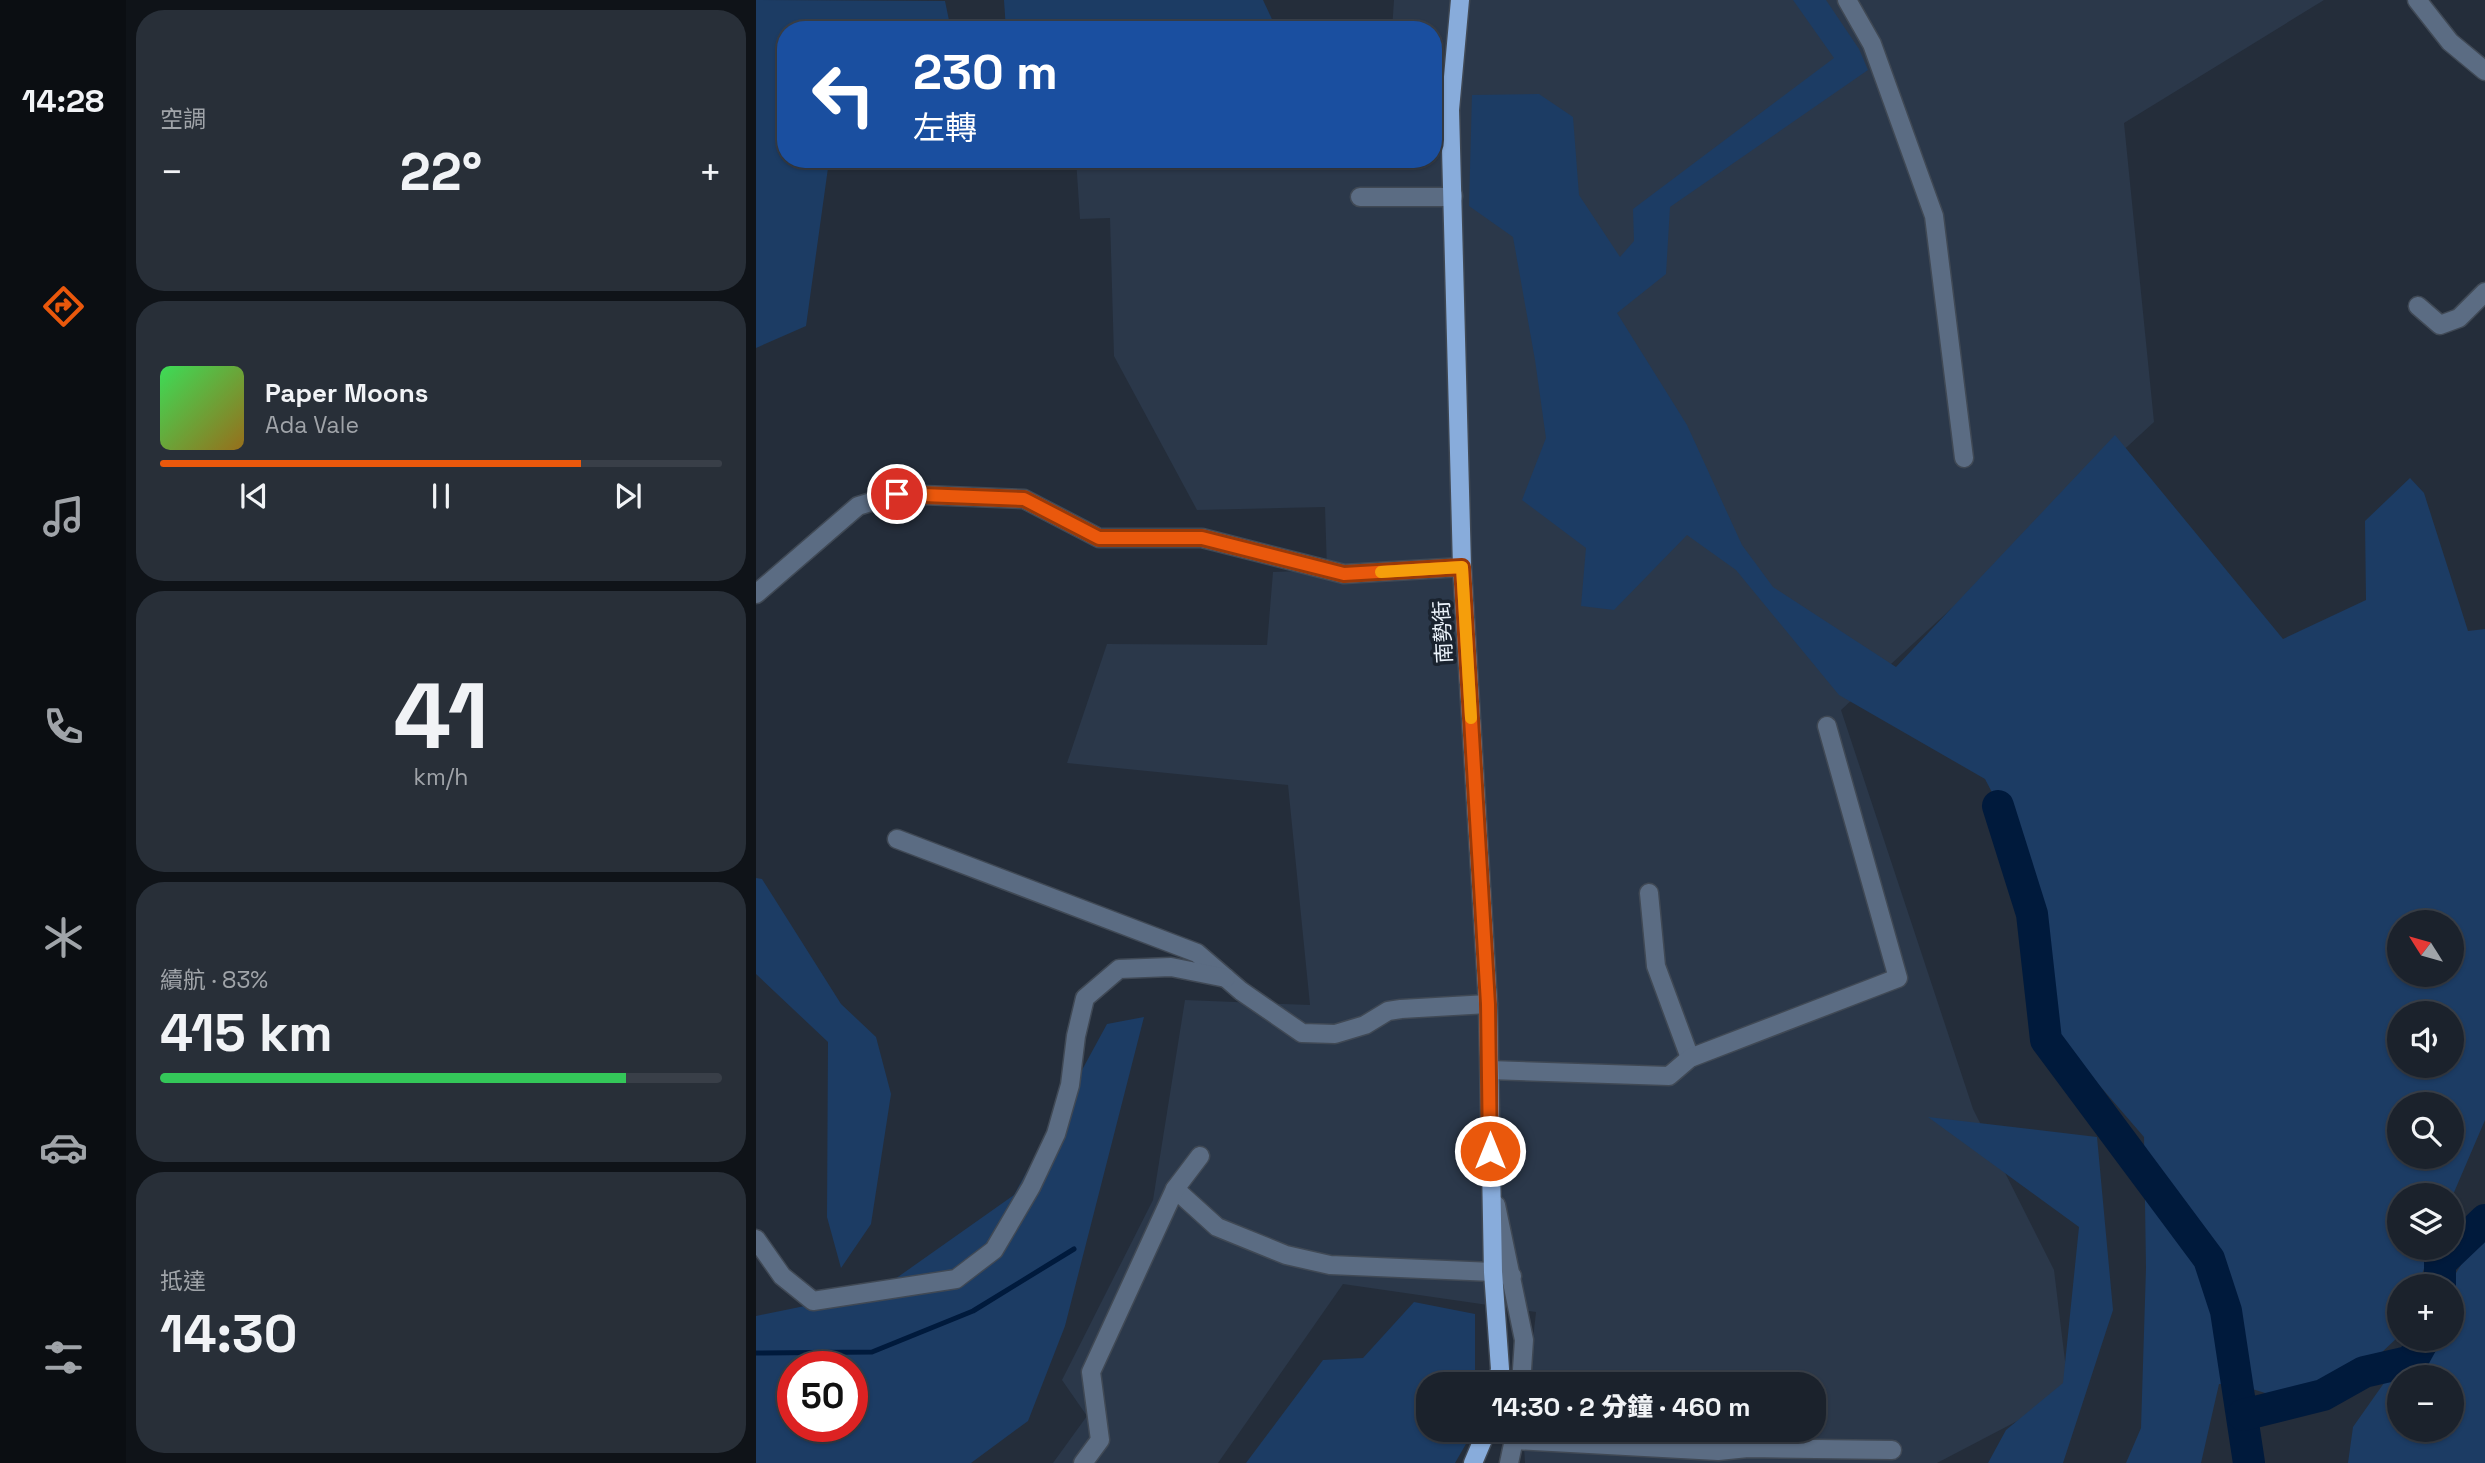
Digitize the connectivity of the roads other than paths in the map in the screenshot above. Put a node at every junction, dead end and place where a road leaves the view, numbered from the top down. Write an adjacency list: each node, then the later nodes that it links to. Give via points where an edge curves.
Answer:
1 (1460, 0): 5 (main road, 南勢街, via 1450,110)
2 (1847, 0): 9 (street, via 1872,44 1934,216)
3 (2417, 0): 4 (street, via 2450,41)
4 (2485, 71)
5 (1453, 196): 6 (street); 10 (main road, 南勢街)
6 (1360, 197)
7 (2485, 292): 8 (street, via 2459,318 2440,326)
8 (2418, 306)
9 (1964, 458)
10 (1462, 567): 11 (street, via 1344,574 1202,538 1099,538 1024,499 897,494 858,506); 16 (main road, 南勢街)
11 (756, 594)
12 (1827, 726): 17 (street, via 1898,978)
13 (897, 839): 15 (street, via 1197,953)
14 (1649, 893): 17 (street, via 1656,966)
15 (1226, 978): 16 (street, via 1302,1032 1335,1034 1401,1009); 22 (street, via 1171,967 1119,969 1085,998 1056,1134 994,1250 956,1279 813,1301 782,1276)
16 (1488, 1004): 18 (main road, 南勢街)
17 (1690, 1058): 18 (street, via 1669,1076)
18 (1490, 1070): 20 (main road, 南勢街)
19 (1200, 1156): 21 (street)
20 (1490, 1178): 23 (main road, 南勢街); 24 (street)
21 (1175, 1189): 23 (street, via 1217,1227 1286,1255 1330,1265); 31 (street, via 1091,1372 1100,1440)
22 (756, 1239)
23 (1493, 1272): 24 (street); 25 (main road, 南勢街)
24 (1512, 1276): 26 (street, via 1524,1340)
25 (1499, 1372)
26 (1522, 1372)
27 (1482, 1442): 32 (main road)
28 (1514, 1442): 33 (street)
29 (1604, 1442): 30 (street, via 1718,1451)
30 (1892, 1450)
31 (1083, 1463)
32 (1474, 1463)
33 (1509, 1463)

